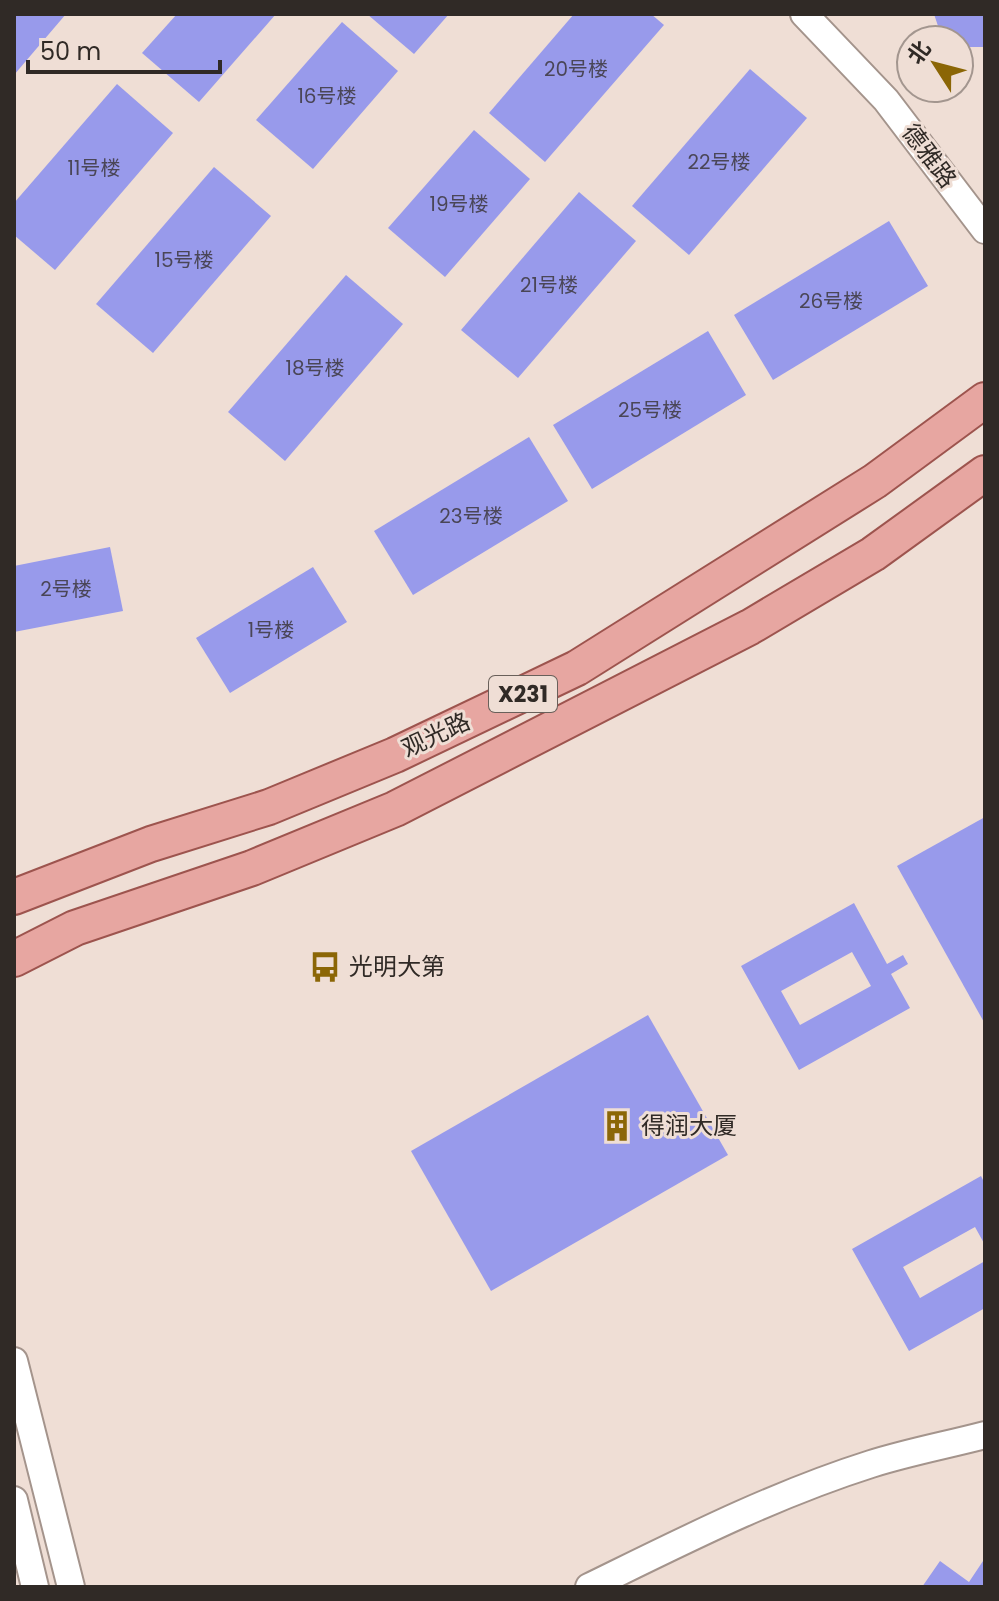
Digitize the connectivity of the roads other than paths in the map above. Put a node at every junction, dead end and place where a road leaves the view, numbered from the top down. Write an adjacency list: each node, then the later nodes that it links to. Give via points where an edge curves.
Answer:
1 (804, 14): 2 (street, 德雅路, via 886,100)
2 (985, 230)
3 (985, 400): 5 (main road, 观光路 / X231, via 875,481 577,668 395,755 269,807 151,844)
4 (985, 473): 6 (main road, 观光路 / X231, via 873,554 750,627 395,809 252,868 75,928)
5 (14, 897)
6 (14, 959)
7 (14, 1361): 11 (street)
8 (985, 1435): 12 (street, via 872,1464 781,1497)
9 (14, 1500): 10 (street)
10 (35, 1587)
11 (71, 1587)
12 (589, 1587)

